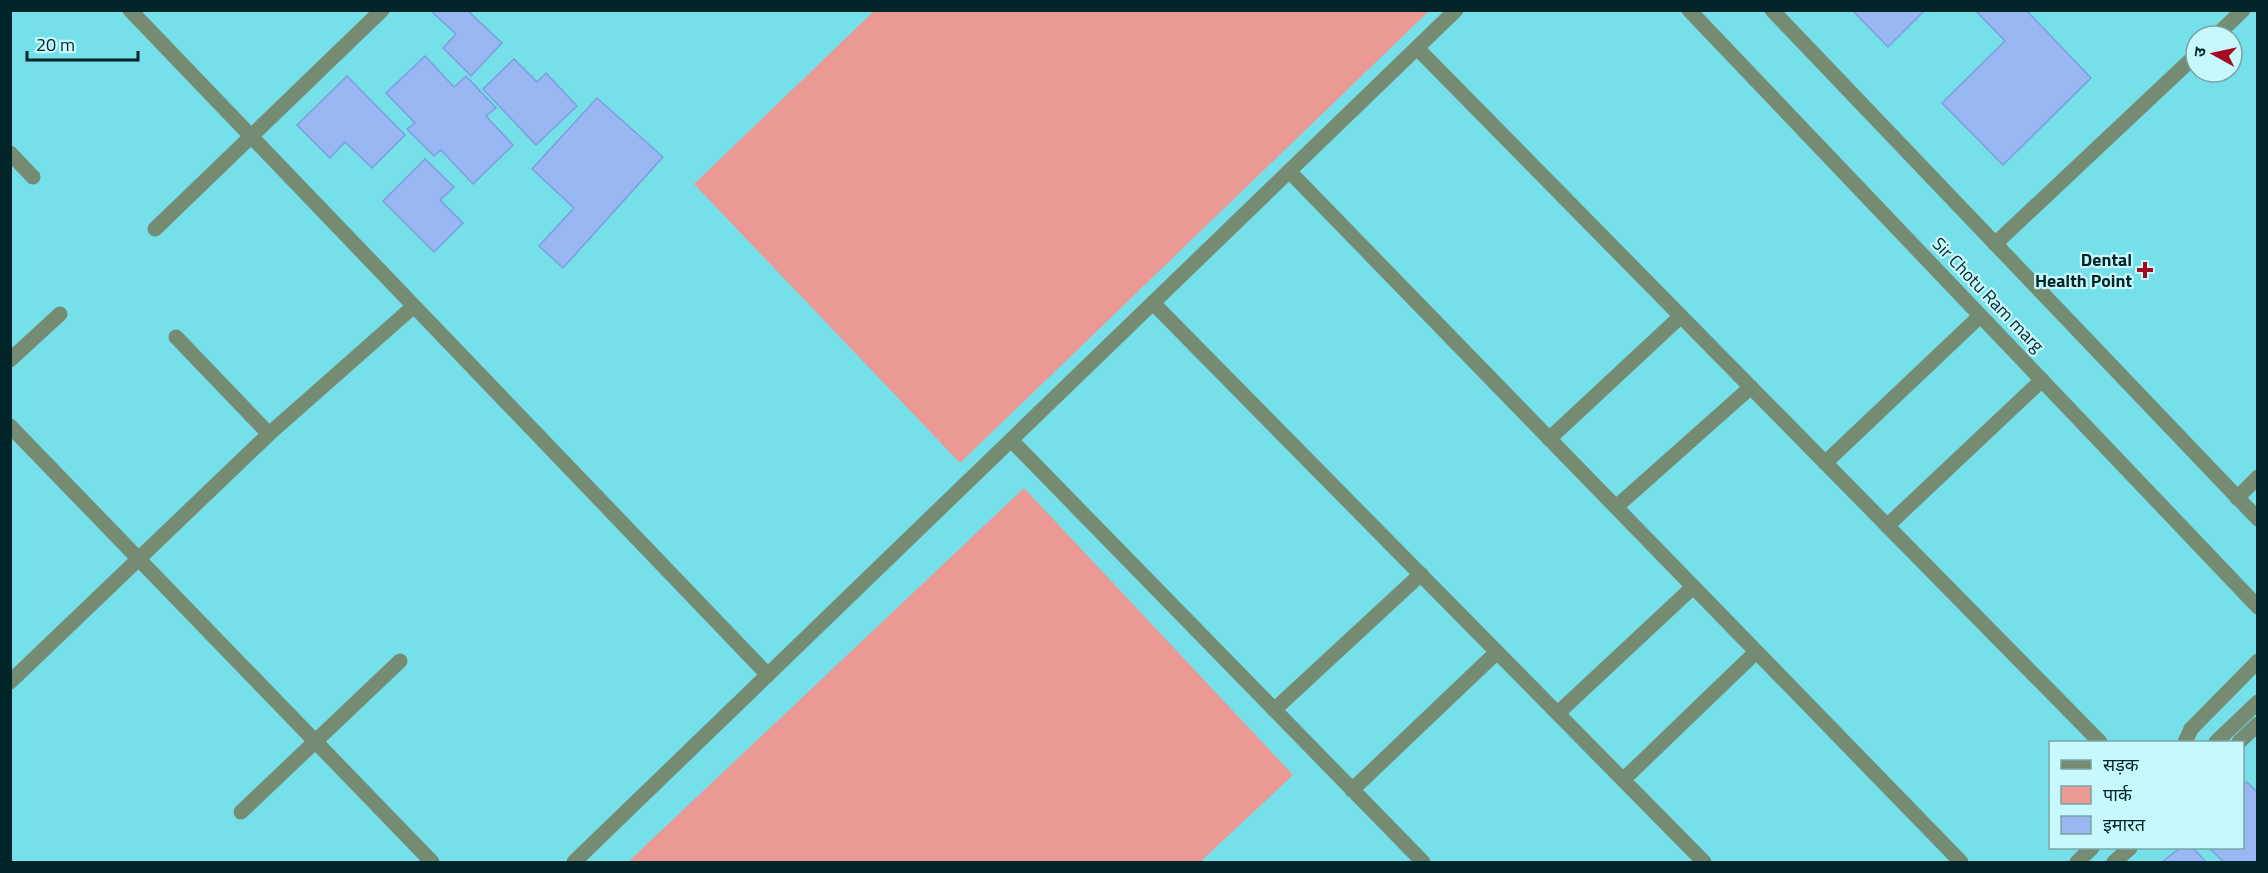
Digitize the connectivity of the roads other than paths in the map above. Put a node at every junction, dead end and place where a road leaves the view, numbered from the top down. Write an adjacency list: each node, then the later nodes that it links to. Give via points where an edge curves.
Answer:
1 (130, 10): 10 (street)
2 (382, 10): 10 (street)
3 (1456, 10): 8 (street)
4 (1689, 10): 20 (street, Sir Chotu Ram marg)
5 (1772, 10): 15 (street)
6 (2243, 10): 7 (street)
7 (2228, 24)
8 (1417, 48): 12 (street); 19 (street)
9 (2184, 66): 15 (street)
10 (250, 137): 14 (street); 17 (street)
11 (10, 153): 13 (street)
12 (1289, 171): 16 (street); 27 (street)
13 (33, 177)
14 (155, 228)
15 (1995, 244): 31 (street)
16 (1153, 303): 28 (street); 36 (street)
17 (414, 306): 26 (street); 43 (street)
18 (60, 314): 22 (street)
19 (1681, 316): 24 (street); 27 (street)
20 (1980, 316): 23 (street, Sir Chotu Ram marg); 29 (street)
21 (176, 337): 26 (street)
22 (10, 360)
23 (2042, 380): 34 (street); 38 (street, Sir Chotu Ram marg)
24 (1751, 387): 29 (street); 32 (street)
25 (10, 426): 35 (street)
26 (269, 434): 35 (street)
27 (1550, 439): 32 (street)
28 (1011, 440): 43 (street); 46 (street)
29 (1825, 463): 34 (street)
30 (2258, 477): 31 (street)
31 (2237, 498): 33 (street)
32 (1616, 507): 37 (street)
33 (2258, 519)
34 (1887, 526): 49 (street)
35 (139, 560): 44 (street); 53 (street)
36 (1421, 574): 39 (street); 46 (street)
37 (1693, 587): 40 (street); 47 (street)
38 (2258, 607)
39 (1497, 652): 47 (street); 55 (street)
40 (1756, 652): 54 (street); 63 (street)
41 (400, 661): 53 (street)
42 (2258, 661): 50 (street, via 2191,729)
43 (768, 675): 60 (street)
44 (11, 681)
45 (2258, 702): 51 (street)
46 (1274, 710): 55 (street)
47 (1558, 713): 54 (street)
48 (2258, 724): 52 (street)
49 (2099, 741)
50 (2186, 741)
51 (2217, 741)
52 (2240, 741)
53 (315, 742): 56 (street); 59 (street)
54 (1623, 780): 62 (street)
55 (1352, 790): 61 (street)
56 (241, 812)
57 (2091, 849): 64 (street)
58 (2129, 849): 65 (street)
59 (432, 862)
60 (574, 862)
61 (1423, 862)
62 (1704, 862)
63 (1961, 862)
64 (2077, 862)
65 (2114, 862)

